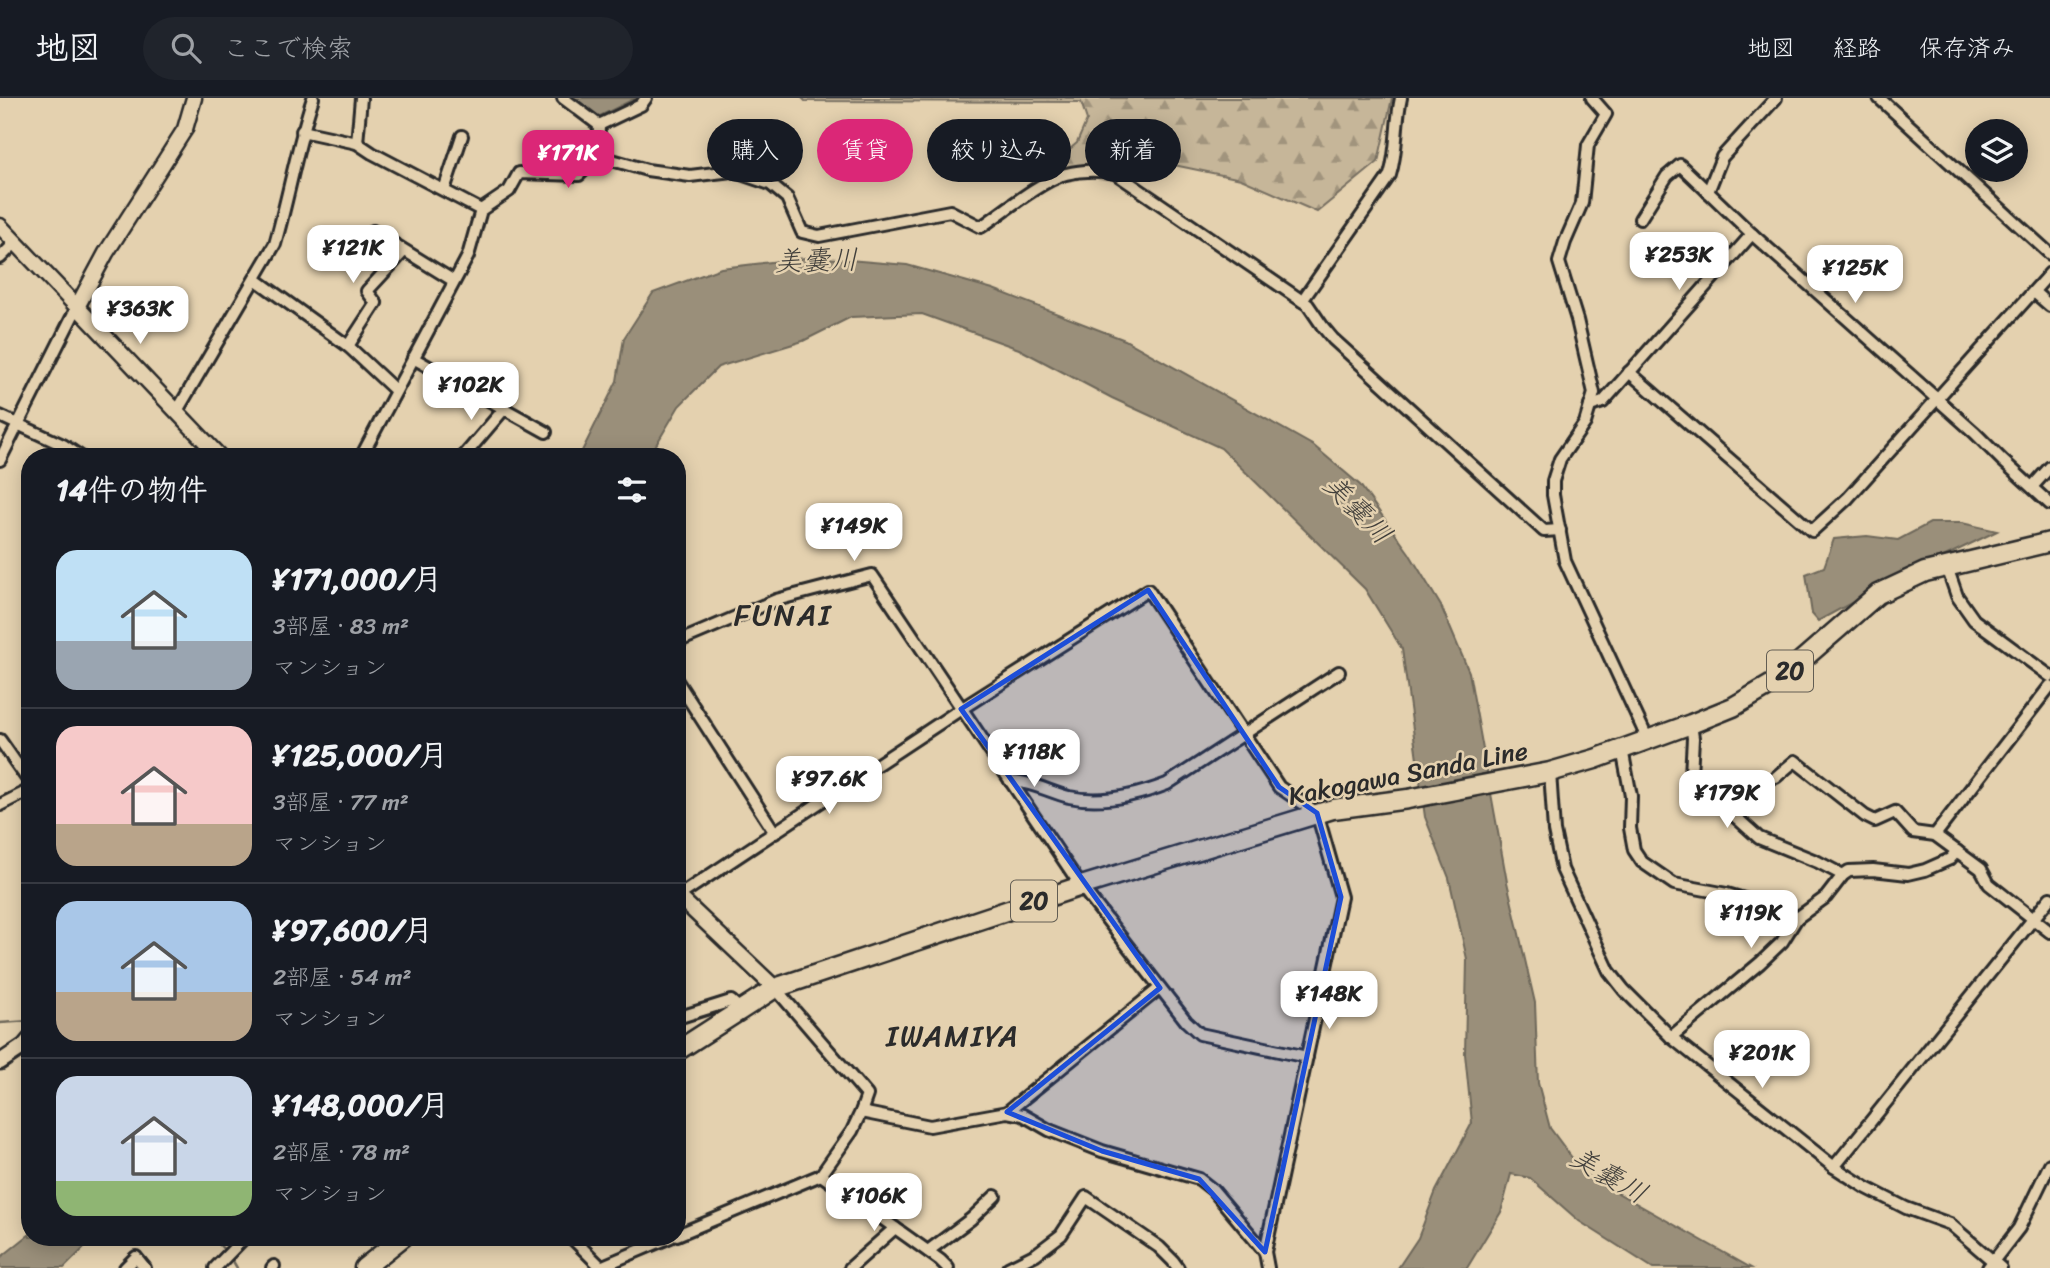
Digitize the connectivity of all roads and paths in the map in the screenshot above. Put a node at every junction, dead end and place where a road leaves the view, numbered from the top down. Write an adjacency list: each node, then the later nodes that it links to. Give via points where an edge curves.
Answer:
1 (194, 98): 32 (street, via 185,129)
2 (313, 98): 11 (street)
3 (361, 98): 13 (street)
4 (563, 98): 10 (street)
5 (646, 98): 10 (street, via 641,105)
6 (1401, 98): 30 (street, via 1390,175)
7 (1592, 98): 38 (street, via 1606,114 1587,145 1582,203 1559,262 1591,377 1594,393)
8 (1776, 98): 16 (street, via 1722,157)
9 (1879, 98): 24 (street)
10 (599, 125): 14 (street)
11 (302, 131): 13 (street); 27 (street, via 275,244)
12 (462, 136): 15 (street)
13 (357, 143): 15 (street)
14 (598, 156): 17 (street, via 579,175 520,173 509,191); 30 (street, via 690,176 732,171 770,184 787,198 802,232 819,236 950,211 981,227 1064,174 1106,171)
15 (444, 191): 17 (street)
16 (1709, 192): 18 (street, via 1680,165 1667,176); 21 (street)
17 (481, 210): 28 (street, via 468,256)
18 (1640, 219)
19 (0, 226): 22 (street)
20 (373, 231): 23 (street)
21 (1752, 234): 35 (street); 37 (street)
22 (16, 243): 25 (street); 32 (street)
23 (404, 251): 28 (street); 33 (street, via 367,292 376,303)
24 (2050, 254)
25 (0, 258)
26 (2050, 273): 29 (street)
27 (255, 279): 33 (street); 40 (street)
28 (454, 281): 34 (street)
29 (2034, 292): 31 (street); 37 (street)
30 (1302, 301): 52 (street, via 1333,339 1544,531)
31 (2050, 306)
32 (77, 307): 40 (street); 42 (street)
33 (348, 346): 36 (street)
34 (413, 358): 36 (street); 39 (street)
35 (1629, 372): 37 (street, via 1812,531 1857,489); 38 (street, via 1603,402)
36 (395, 390): 46 (street)
37 (1936, 399): 50 (street)
38 (1590, 407): 52 (street, via 1585,423 1560,459 1553,481)
39 (504, 408): 43 (street); 47 (street)
40 (177, 411): 45 (street)
41 (0, 416): 42 (street)
42 (17, 424): 44 (street); 48 (street)
43 (546, 432)
44 (68, 448)
45 (211, 448)
46 (367, 448)
47 (471, 448)
48 (0, 460)
49 (2050, 467): 50 (street)
50 (2032, 488): 51 (street)
51 (2050, 504)
52 (1560, 530): 64 (street, via 1565,561)
53 (2050, 542): 54 (main road, Kakogawa Sanda Line / 20)
54 (1947, 567): 57 (street, via 1957,596 1974,620); 61 (main road, Kakogawa Sanda Line / 20, via 1878,594 1779,680 1733,707)
55 (686, 638): 60 (street, via 776,600 872,575)
56 (1339, 672): 62 (street)
57 (2050, 676)
58 (2050, 686): 74 (street)
59 (686, 695): 73 (street)
60 (961, 709): 62 (street, via 1148,590); 69 (street); 73 (street)
61 (1691, 724): 64 (main road, Kakogawa Sanda Line / 20); 76 (street, via 1691,775 1709,793 1759,838)
62 (1245, 735): 69 (street, via 1167,783 1106,800 1069,797); 72 (street, via 1279,787)
63 (0, 740): 66 (street)
64 (1648, 740): 65 (main road, Kakogawa Sanda Line / 20)
65 (1622, 749): 67 (main road, Kakogawa Sanda Line / 20); 81 (street, via 1631,796 1630,828 1634,850 1642,862 1674,884 1727,894)
66 (21, 770)
67 (1550, 772): 72 (main road, Kakogawa Sanda Line / 20); 88 (street, via 1562,869 1609,971)
68 (1776, 777): 74 (street, via 1795,761 1865,816 1875,821 1895,812 1913,832)
69 (1010, 781): 77 (street)
70 (21, 794): 71 (street)
71 (0, 805)
72 (1317, 813): 77 (main road, Kakogawa Sanda Line / 20); 91 (street, via 1341,897)
73 (775, 833): 78 (street)
74 (1935, 835): 75 (street)
75 (1957, 851): 76 (street, via 1951,859 1908,874 1873,870); 82 (street, via 1981,869 1989,884)
76 (1843, 875): 81 (street, via 1826,897)
77 (1081, 886): 84 (main road, Kakogawa Sanda Line / 20); 85 (street)
78 (686, 891)
79 (2050, 898): 82 (street)
80 (686, 904): 84 (street)
81 (1797, 918): 88 (street, via 1782,942 1760,963)
82 (2034, 918): 83 (street); 96 (street)
83 (2050, 932)
84 (775, 988): 86 (main road, Kakogawa Sanda Line / 20); 93 (street, via 867,1095)
85 (1160, 988): 91 (street, via 1200,1034); 94 (street)
86 (740, 1009): 87 (street, via 731,1000); 89 (main road, Kakogawa Sanda Line / 20)
87 (686, 1015)
88 (1671, 1037): 96 (street)
89 (686, 1045)
90 (21, 1048): 92 (street)
91 (1307, 1057): 106 (street)
92 (0, 1062)
93 (861, 1112): 94 (street, via 930,1126); 97 (street)
94 (1007, 1112): 106 (street, via 1102,1151 1199,1179)
95 (2050, 1164): 107 (street, via 2020,1228)
96 (1834, 1167): 107 (street, via 1906,1208 1950,1224)
97 (821, 1175): 99 (street); 100 (street)
98 (995, 1196): 105 (street)
99 (895, 1228): 105 (street); 113 (street)
100 (686, 1231)
101 (236, 1246): 108 (street)
102 (391, 1246): 111 (main road)
103 (579, 1246): 112 (street)
104 (650, 1246): 112 (street)
105 (928, 1251): 114 (street)
106 (1265, 1252): 117 (street)
107 (1994, 1266)
108 (217, 1267)
109 (125, 1268): 110 (street, via 136,1257)
110 (145, 1268)
111 (365, 1268)
112 (600, 1268)
113 (850, 1268)
114 (948, 1268)
115 (1008, 1268): 116 (street, via 1061,1235 1086,1197 1159,1247)
116 (1178, 1268)
117 (1268, 1268)

